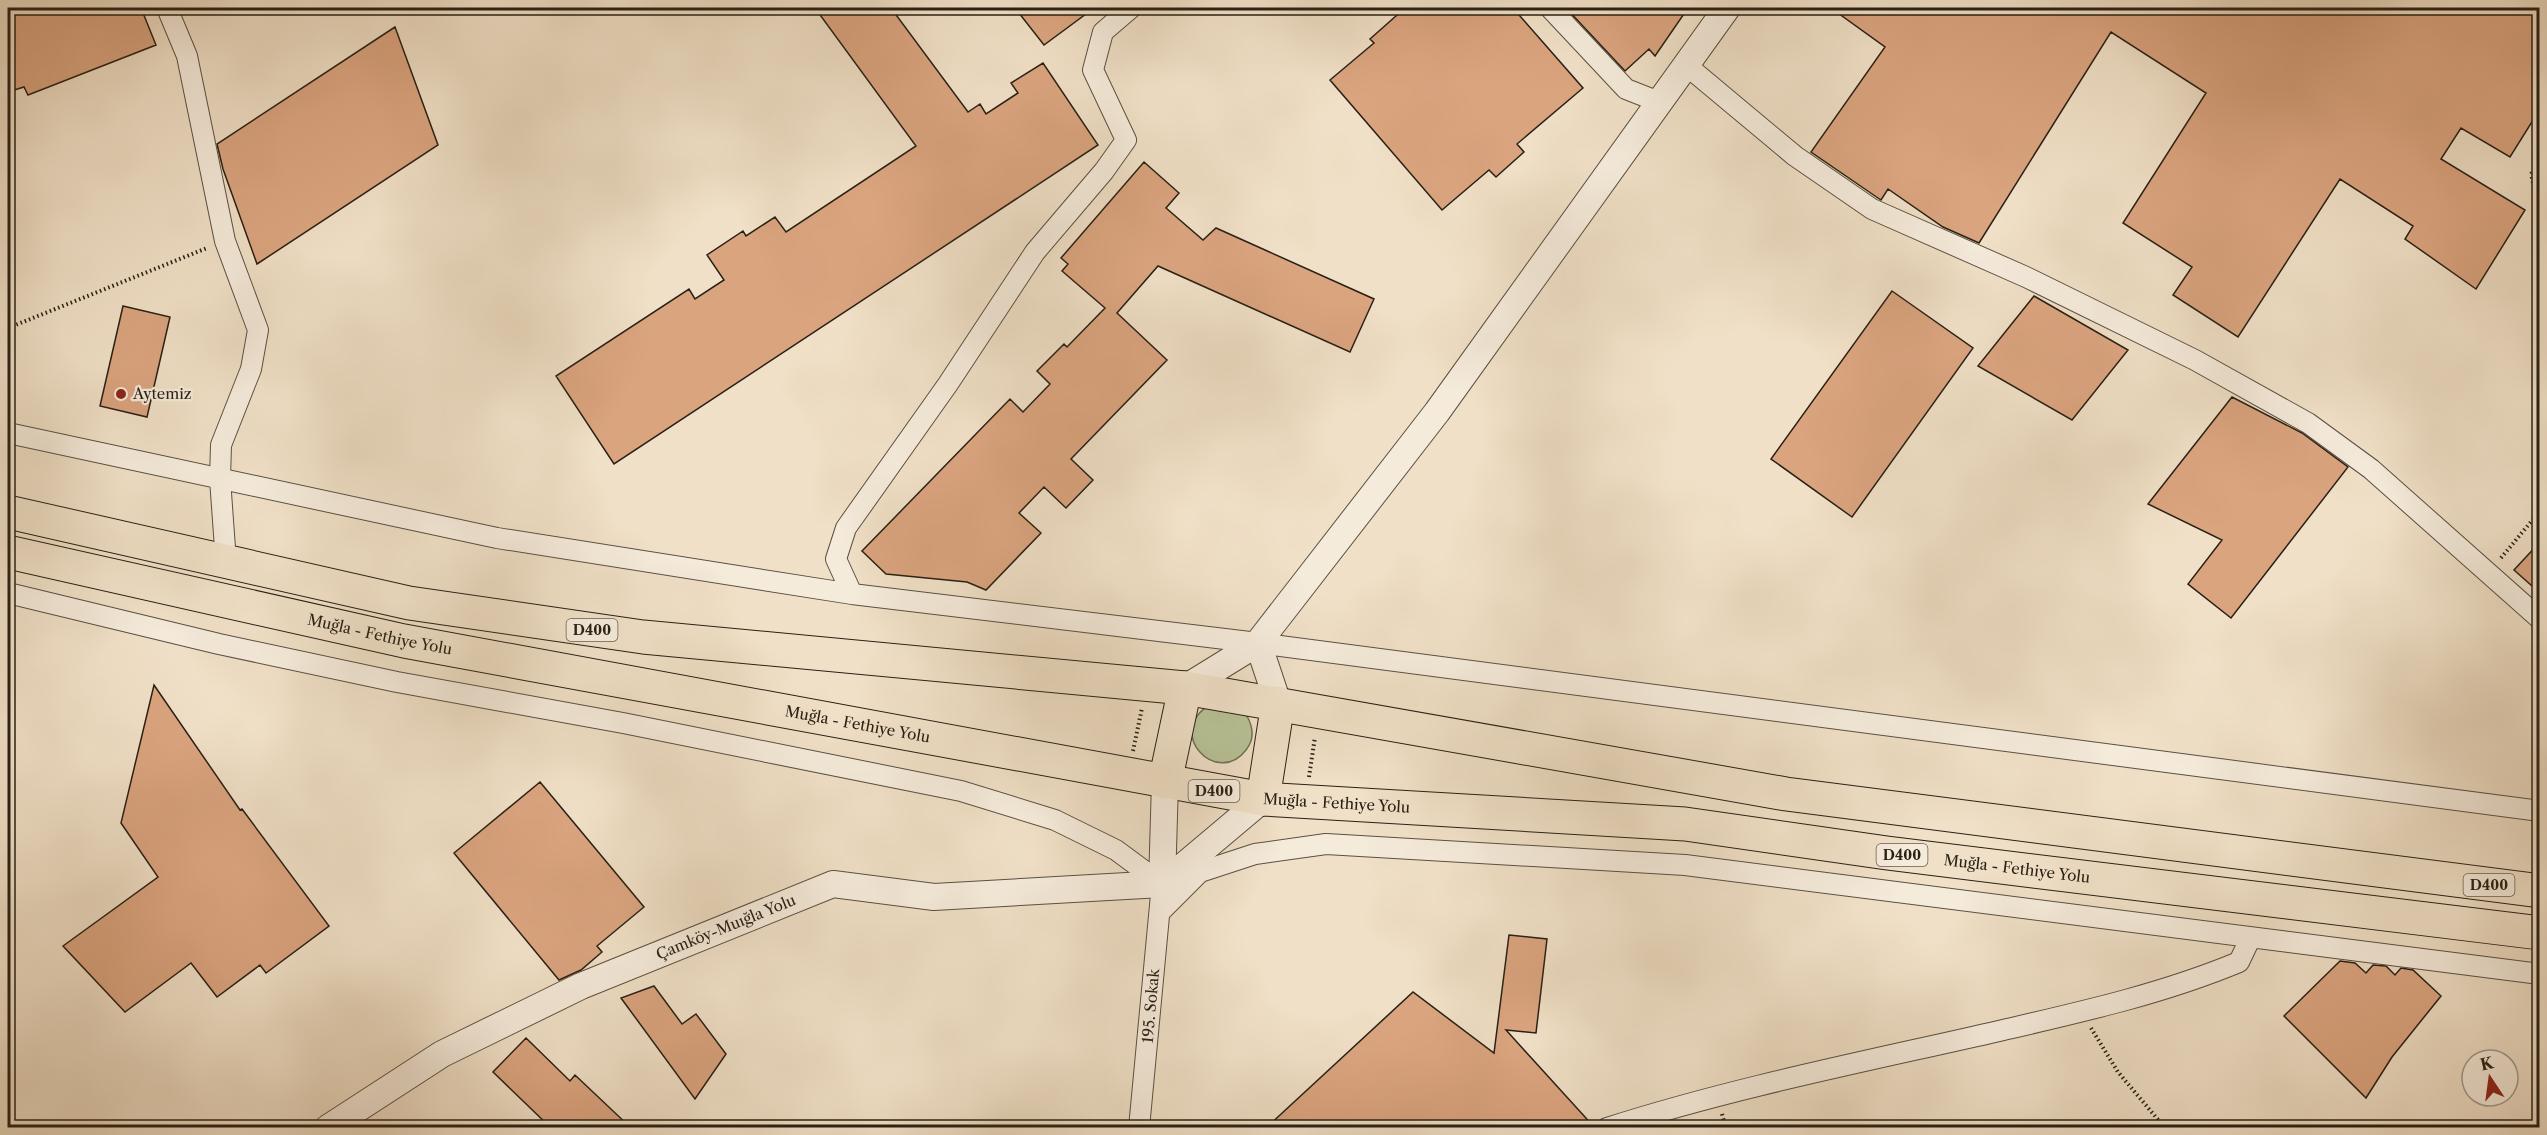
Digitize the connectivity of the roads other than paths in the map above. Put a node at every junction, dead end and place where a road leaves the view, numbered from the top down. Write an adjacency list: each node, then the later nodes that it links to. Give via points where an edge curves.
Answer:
1 (166, 8): 8 (street, via 187,56 225,241 258,330 251,369 221,445)
2 (1131, 8): 13 (street, via 1102,32 1093,70 1126,140 1035,252 846,528 836,558)
3 (1550, 8): 6 (street, via 1626,88)
4 (1727, 8): 5 (street)
5 (1686, 64): 6 (street); 14 (street, via 1795,156 1872,209 2026,277 2195,360 2308,423 2371,470)
6 (1659, 102): 15 (street, via 1437,412)
7 (8, 433): 8 (street)
8 (220, 479): 11 (street); 13 (street, via 497,538)
9 (8, 512): 11 (highway, D400)
10 (8, 552): 18 (highway, Muğla - Fethiye Yolu / D400, via 404,641)
11 (226, 562): 16 (highway, D400, via 409,603 643,637)
12 (8, 593): 21 (street, via 397,682 961,791 1055,820 1116,850)
13 (852, 594): 15 (street)
14 (2540, 619)
15 (1258, 643): 16 (street); 17 (street); 20 (street)
16 (1185, 688): 17 (highway, D400); 18 (highway)
17 (1278, 703): 19 (highway); 22 (highway, D400, via 1786,794)
18 (1165, 782): 19 (highway, Muğla - Fethiye Yolu / D400); 21 (street)
19 (1263, 800): 21 (street); 24 (highway, Muğla - Fethiye Yolu / D400, via 1685,824 1887,853)
20 (2540, 811)
21 (1162, 884): 23 (street, 195. Sokak); 27 (street, Çamköy-Muığla Yolu, via 934,897 833,884 581,986 442,1054)
22 (2540, 891)
23 (1160, 912): 25 (street, via 1200,872 1255,854 1326,844 1685,865); 28 (street, 195. Sokak)
24 (2540, 933)
25 (2250, 939): 26 (street); 29 (street, via 2239,962 2194,981 2082,1012 1716,1097)
26 (2540, 974)
27 (328, 1128)
28 (1140, 1128)
29 (1607, 1128)

